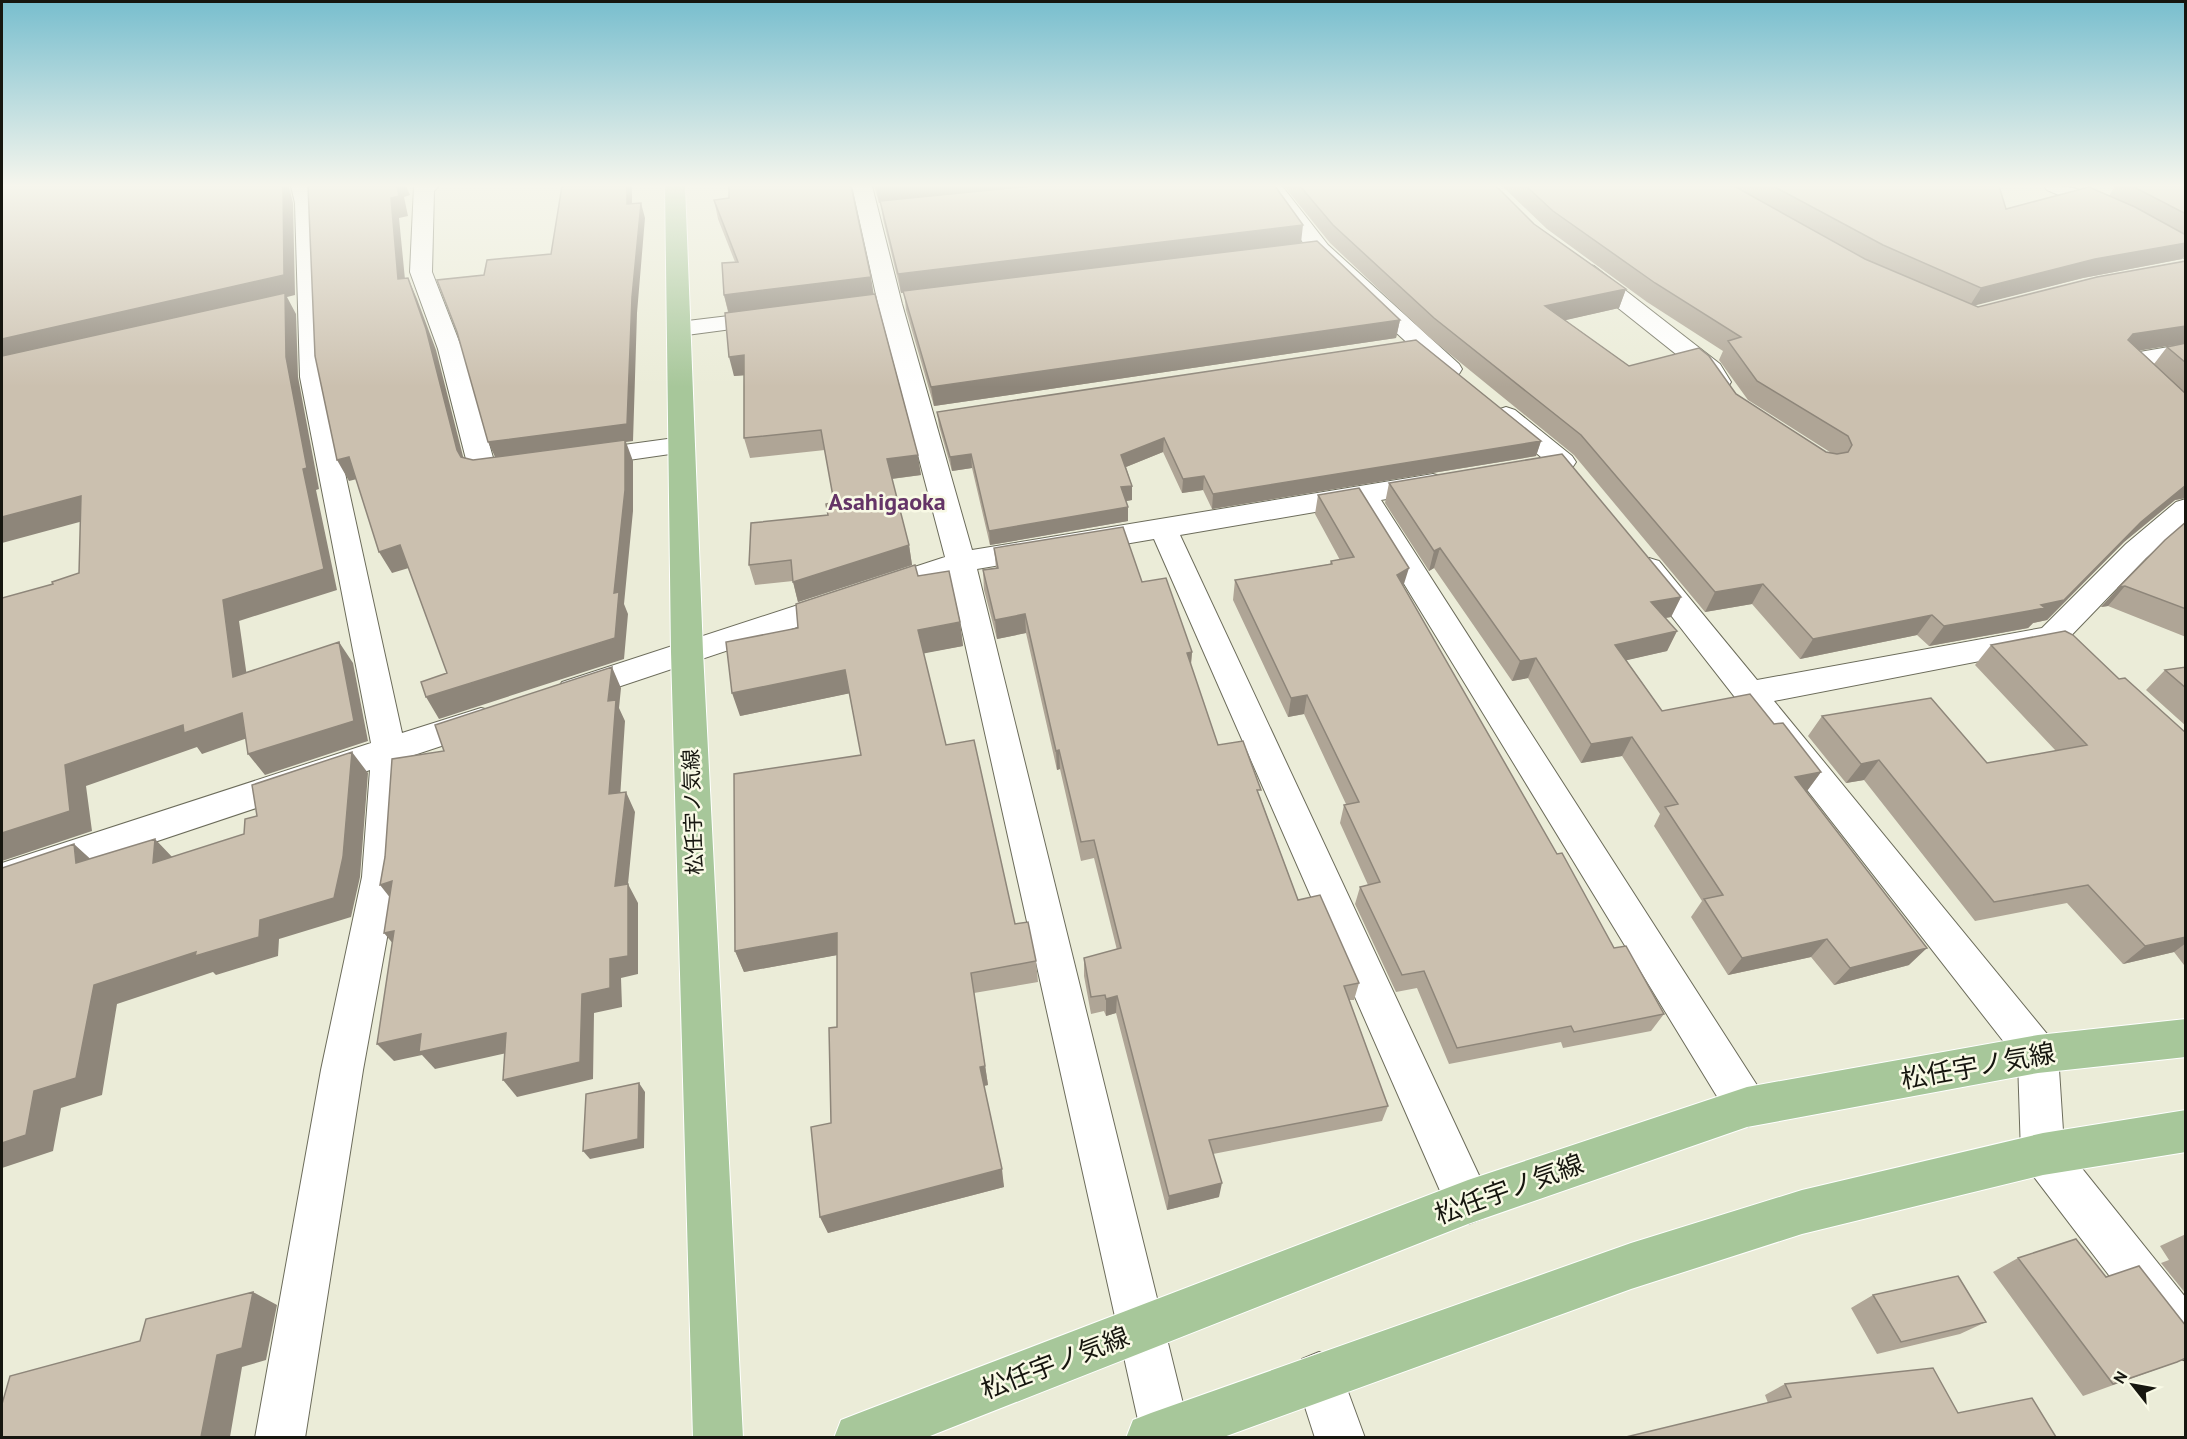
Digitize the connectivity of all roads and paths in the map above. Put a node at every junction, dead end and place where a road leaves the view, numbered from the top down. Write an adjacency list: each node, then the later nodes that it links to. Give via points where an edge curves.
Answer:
1 (302, 253): 28 (street, via 298,304)
2 (422, 253): 16 (street, via 421,272 450,349 483,471)
3 (677, 253): 10 (main road, 松任宇ノ気線)
4 (882, 253): 23 (street, via 890,304 933,416)
5 (1310, 253): 12 (street, via 1408,345)
6 (2171, 253): 8 (street)
7 (1565, 256): 13 (street, via 1711,369)
8 (2182, 263)
9 (796, 315): 10 (street)
10 (680, 328): 16 (main road, 松任宇ノ気線)
11 (2186, 351): 15 (street, via 2128,361)
12 (1464, 381)
13 (1730, 398)
14 (1491, 403): 17 (street, via 1571,472)
15 (2186, 412)
16 (682, 445): 24 (main road, 松任宇ノ気線)
17 (1528, 468)
18 (1457, 479): 19 (street)
19 (1363, 494): 21 (street); 32 (street)
20 (2186, 508): 25 (street, via 2136,551 2065,644)
21 (1163, 528): 23 (street); 35 (street)
22 (1631, 545): 25 (street)
23 (961, 562): 24 (street); 36 (street)
24 (687, 652): 26 (street); 41 (main road, 松任宇ノ気線)
25 (1752, 693): 31 (street)
26 (544, 699)
27 (510, 710): 28 (street)
28 (389, 750): 29 (street); 40 (street, via 380,876 342,1070)
29 (2, 878)
30 (2186, 1038): 31 (main road, 松任宇ノ気線)
31 (2038, 1054): 32 (main road, 松任宇ノ気線); 34 (street)
32 (1747, 1107): 35 (main road, 松任宇ノ気線)
33 (2186, 1131): 34 (main road)
34 (2043, 1154): 37 (street); 38 (main road, via 1802,1212 1631,1266)
35 (1468, 1202): 36 (main road, 松任宇ノ気線)
36 (1140, 1331): 39 (street); 42 (main road, 松任宇ノ気線)
37 (2186, 1337)
38 (1319, 1376): 39 (main road); 43 (street)
39 (1158, 1435)
40 (280, 1437)
41 (718, 1437)
42 (859, 1437)
43 (1340, 1437)

